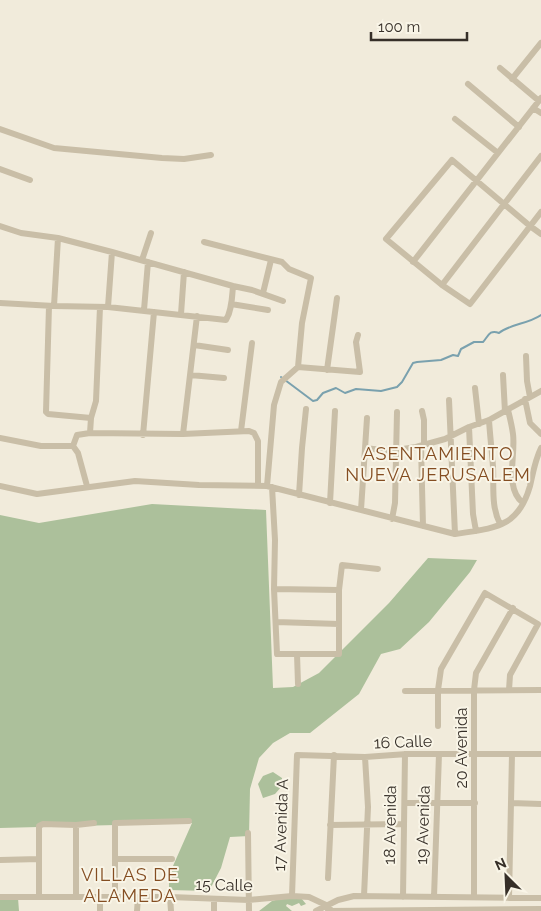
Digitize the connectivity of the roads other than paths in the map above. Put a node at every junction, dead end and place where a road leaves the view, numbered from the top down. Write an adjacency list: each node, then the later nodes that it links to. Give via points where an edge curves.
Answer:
1 (541, 43): 3 (street)
2 (500, 68): 3 (street)
3 (512, 79): 5 (street)
4 (468, 84): 9 (street)
5 (540, 100): 6 (street)
6 (533, 108): 7 (street); 9 (street)
7 (541, 113)
8 (455, 119): 11 (street)
9 (519, 127): 11 (street)
10 (0, 129): 12 (street, via 54,148 169,158)
11 (498, 153): 16 (street)
12 (211, 155)
13 (541, 156): 17 (street)
14 (0, 169): 15 (street)
15 (30, 180)
16 (476, 180): 17 (street); 28 (street); 28 (street, via 452,160 386,239)
17 (504, 204): 20 (street); 30 (street)
18 (541, 212): 20 (street)
19 (0, 226): 23 (street, via 21,233)
20 (530, 226): 22 (street); 30 (street, via 470,304)
21 (151, 233): 27 (street)
22 (541, 234)
23 (58, 238): 25 (street); 37 (street)
24 (204, 242): 26 (street)
25 (112, 252): 27 (street); 39 (street)
26 (272, 260): 32 (street); 50 (street, via 311,278)
27 (145, 261): 29 (street); 40 (street)
28 (413, 262): 30 (street)
29 (184, 272): 31 (street); 43 (street)
30 (442, 285)
31 (233, 286): 32 (street); 36 (street)
32 (263, 293): 34 (street)
33 (337, 298): 51 (street)
34 (283, 301)
35 (0, 303): 37 (street)
36 (231, 304): 41 (street); 44 (street, via 226,320)
37 (51, 306): 38 (street); 64 (street, via 46,412)
38 (100, 307): 39 (street); 64 (street, via 96,402)
39 (108, 307): 40 (street)
40 (144, 310): 42 (street)
41 (268, 310)
42 (154, 312): 43 (street); 73 (street)
43 (181, 314): 44 (street)
44 (197, 316): 47 (street)
45 (358, 335): 51 (street, via 360,372)
46 (252, 343): 69 (street)
47 (194, 345): 48 (street); 52 (street)
48 (228, 350)
49 (526, 356): 57 (street)
50 (298, 367): 51 (street); 84 (street, via 281,382 274,405)
51 (327, 370)
52 (190, 375): 54 (street); 71 (street)
53 (503, 375): 62 (street)
54 (224, 378)
55 (475, 388): 67 (street)
56 (541, 391): 57 (street)
57 (527, 398): 62 (street); 72 (street, via 530,423)
58 (449, 400): 74 (street)
59 (306, 409): 85 (street)
60 (335, 411): 86 (street)
61 (422, 411): 76 (street)
62 (506, 411): 66 (street); 87 (street, via 513,435 514,490)
63 (397, 412): 80 (street)
64 (91, 418): 70 (street)
65 (367, 418): 78 (street)
66 (489, 420): 67 (street); 90 (street, via 493,502)
67 (478, 424): 68 (street)
68 (469, 427): 74 (street); 92 (street)
69 (241, 432): 71 (street); 83 (street, via 249,431 257,436)
70 (90, 433): 73 (street); 77 (street, via 77,435)
71 (183, 434): 73 (street)
72 (541, 434)
73 (143, 435)
74 (450, 437): 76 (street); 93 (street)
75 (0, 438): 77 (street, via 41,446)
76 (422, 445): 80 (street); 91 (street)
77 (73, 446): 82 (street)
78 (365, 448): 80 (street); 88 (street)
79 (541, 448): 87 (street)
80 (397, 450): 89 (street)
81 (0, 486): 82 (street, via 37,494)
82 (87, 486): 83 (street, via 144,481)
83 (258, 486): 84 (street)
84 (270, 487): 85 (street); 95 (street, via 275,540)
85 (299, 495): 86 (street)
86 (330, 503): 88 (street)
87 (523, 503): 90 (street, via 512,519)
88 (361, 510): 89 (street)
89 (392, 518): 91 (street)
90 (500, 524): 92 (street)
91 (423, 526): 93 (street)
92 (476, 531): 93 (street)
93 (455, 534)
94 (378, 569): 96 (street, via 342,565)
95 (274, 589): 96 (street); 98 (street)
96 (338, 590): 99 (street)
97 (513, 608): 102 (street, via 486,592 442,669); 103 (street, 20 Avenida, via 476,673); 104 (street, via 538,624 510,675)
98 (276, 622): 99 (street); 100 (street, via 277,654)
99 (339, 624): 100 (street, via 339,654)
100 (297, 654): 101 (street)
101 (298, 684)
102 (438, 690): 103 (street); 106 (street); 107 (street)
103 (474, 690): 104 (street); 110 (street, 20 Avenida)
104 (509, 690): 105 (street)
105 (541, 690)
106 (405, 691)
107 (438, 726)
108 (406, 754): 109 (street, 16 Calle); 115 (street, 16 Calle); 116 (street, 18 Avenida)
109 (440, 754): 110 (street, 16 Calle); 117 (street, 19 Avenida)
110 (475, 754): 111 (street, 16 Calle); 118 (street, 20 Avenida)
111 (512, 754): 112 (street, 16 Calle); 119 (street)
112 (541, 754)
113 (297, 755): 114 (street, 16 Calle); 133 (street, 17 Avenida A)
114 (334, 755): 115 (street, 16 Calle); 125 (street)
115 (366, 757): 126 (street)
116 (405, 803): 117 (street); 124 (street, 18 Avenida)
117 (438, 803): 118 (street); 142 (street, 19 Avenida)
118 (475, 803): 143 (street, 20 Avenida)
119 (511, 803): 120 (street); 145 (street)
120 (541, 804)
121 (189, 821): 129 (street, via 115,823)
122 (94, 823): 123 (street)
123 (76, 824): 128 (street, via 39,826); 137 (street)
124 (404, 824): 126 (street); 141 (street, 18 Avenida)
125 (330, 825): 126 (street); 132 (street)
126 (368, 825): 134 (street)
127 (248, 833): 148 (street)
128 (39, 858): 131 (street); 136 (street)
129 (115, 859): 130 (street); 139 (street)
130 (172, 859)
131 (0, 860)
132 (328, 878)
133 (292, 896): 148 (street, 15 Calle); 149 (street, 15 Calle, via 309,897)
134 (364, 896): 141 (street); 149 (street, via 338,900)
135 (0, 897): 136 (street, 15 Calle)
136 (39, 897): 137 (street, 15 Calle)
137 (76, 897): 138 (street, 15 Calle)
138 (100, 897): 139 (street, 15 Calle); 152 (street)
139 (115, 897): 144 (street, 15 Calle)
140 (170, 897): 144 (street, 15 Calle); 147 (street, 15 Calle); 154 (street)
141 (403, 897): 142 (street)
142 (434, 897): 143 (street)
143 (474, 897): 145 (street)
144 (138, 898): 153 (street)
145 (510, 898): 146 (street)
146 (541, 898)
147 (214, 899): 148 (street, 15 Calle); 155 (street)
148 (249, 900): 156 (street)
149 (328, 909): 151 (street, 15 Calle); 157 (street)
150 (541, 909): 151 (street, 15 Calle)
151 (453, 910)
152 (100, 911)
153 (137, 911)
154 (171, 911)
155 (214, 911)
156 (249, 911)
157 (316, 911)

